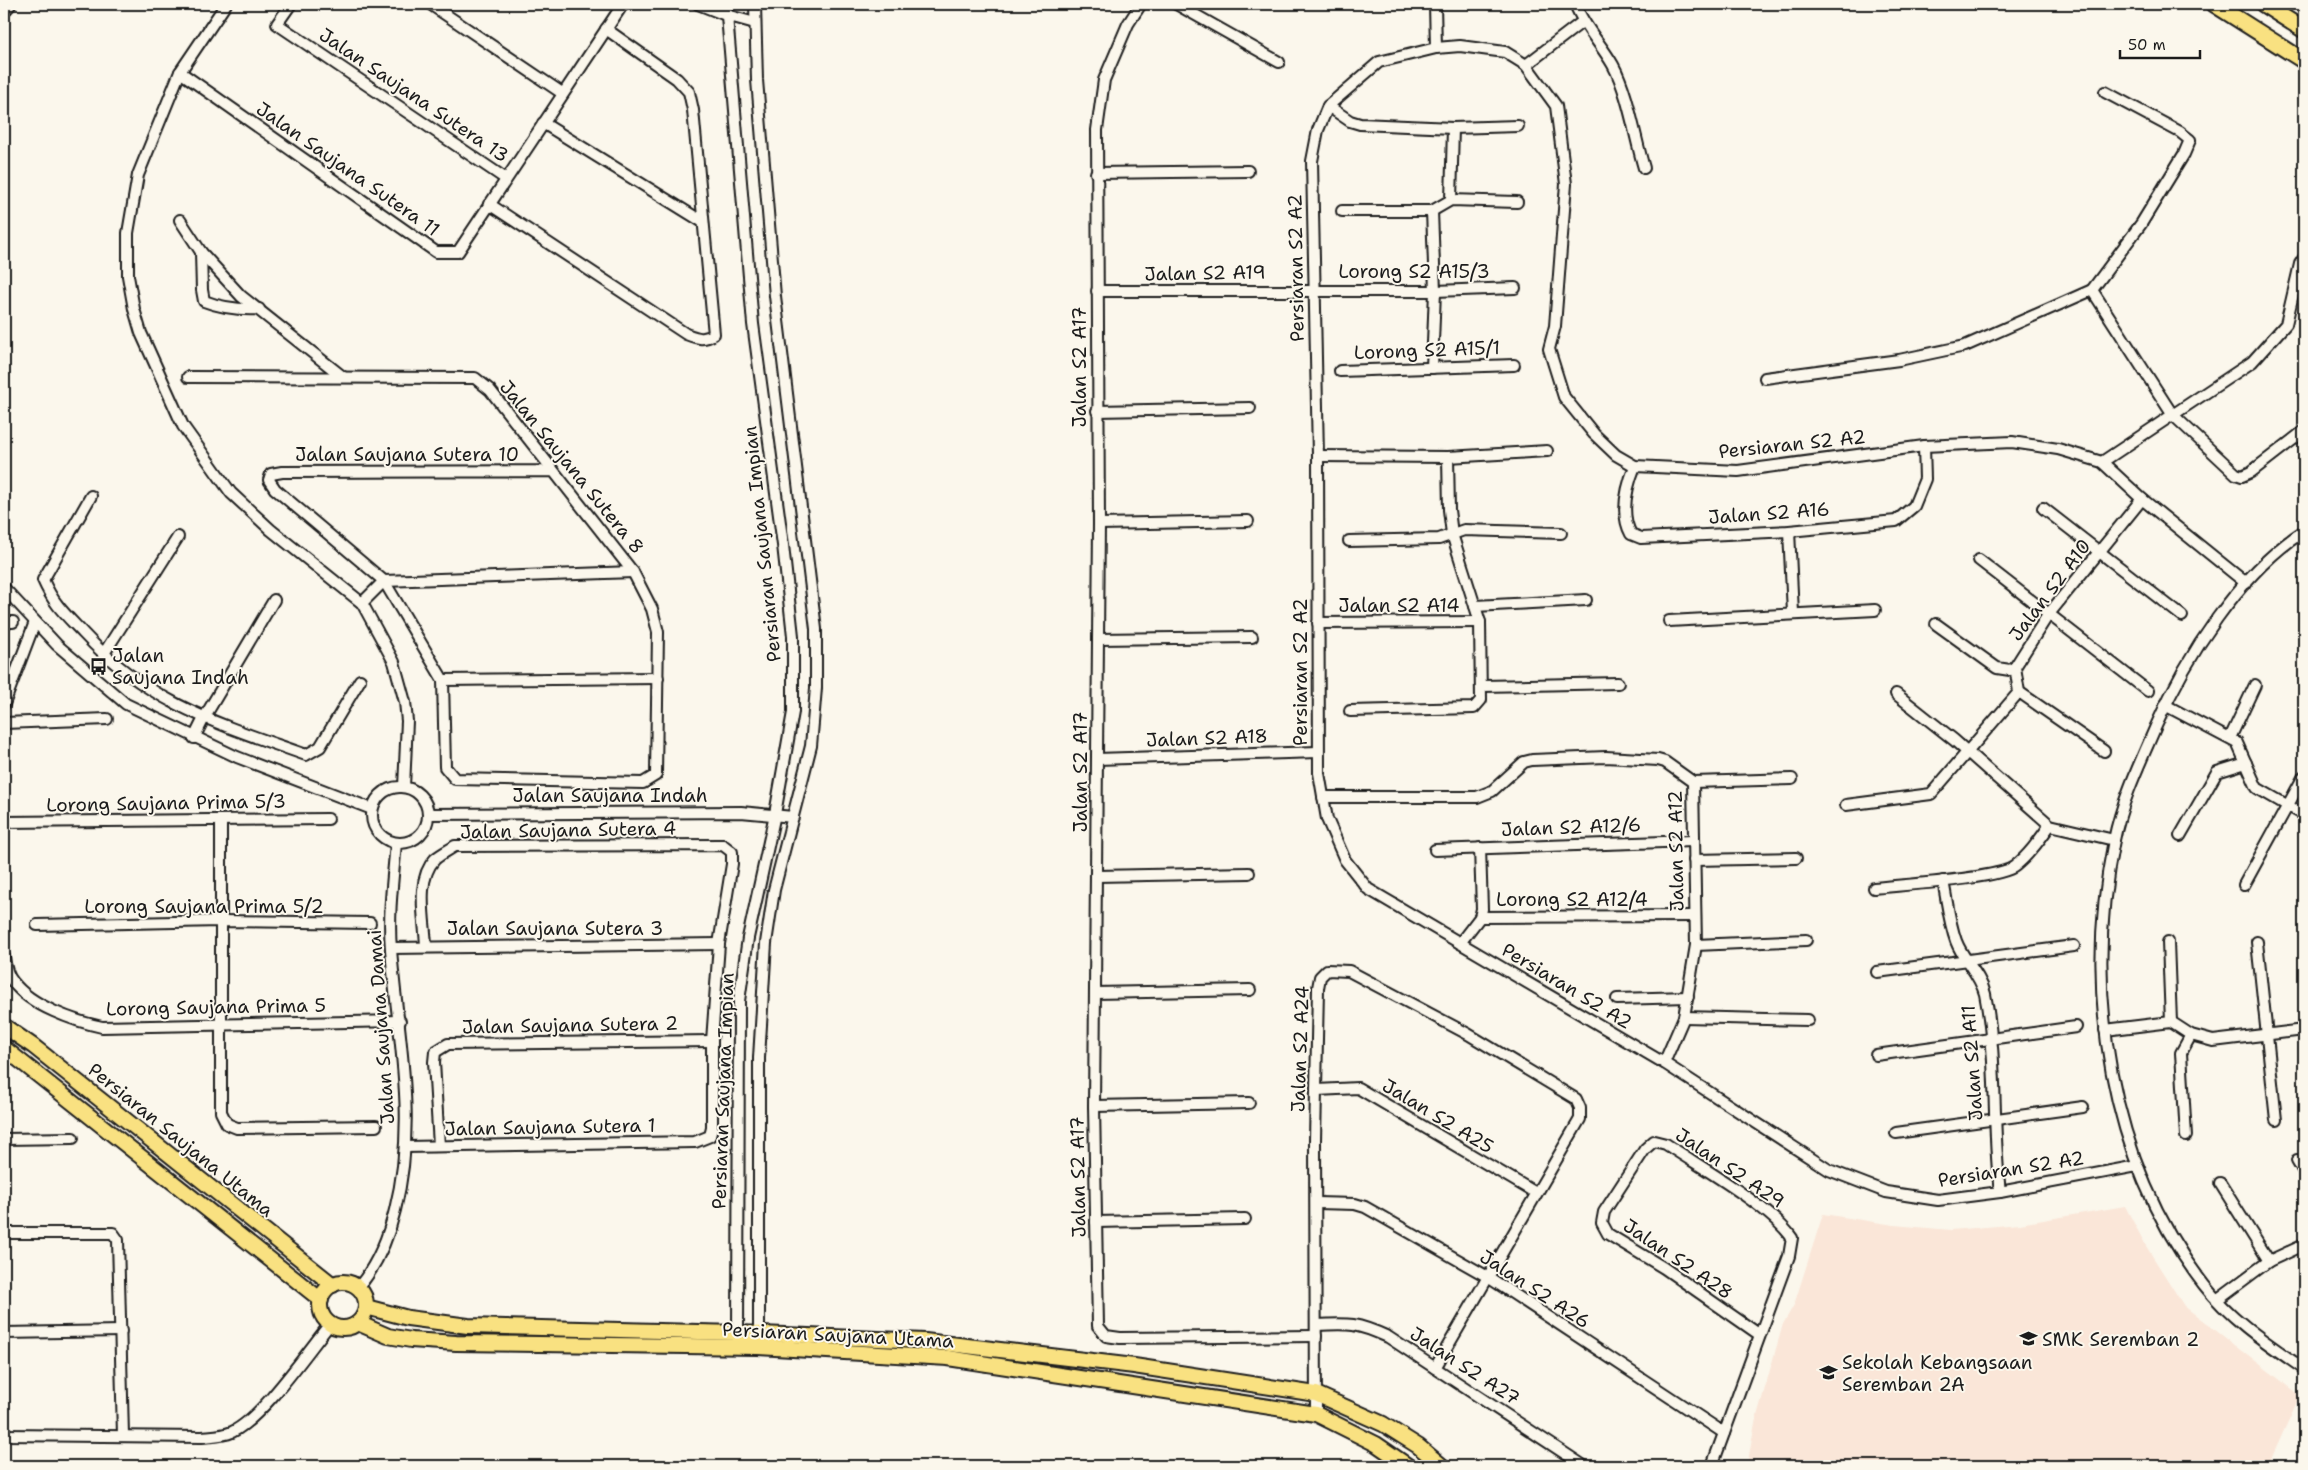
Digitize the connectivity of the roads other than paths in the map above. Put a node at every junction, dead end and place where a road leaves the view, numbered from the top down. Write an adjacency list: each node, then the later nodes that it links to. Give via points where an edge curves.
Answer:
1 (11, 4): 15 (street)
2 (226, 4): 25 (street)
3 (291, 4): 35 (street, Jalan Saujana Sutera 13, via 277,24)
4 (430, 4): 27 (street)
5 (622, 4): 19 (street, Jalan Saujana Sutera 11)
6 (698, 4): 16 (street)
7 (726, 4): 16 (street, Persiaran Saujana Impian)
8 (755, 4): 18 (street, Persiaran Saujana Impian)
9 (1141, 4): 34 (street, Jalan S2 A17, via 1128,24 1104,80 1097,130)
10 (1176, 4): 23 (street)
11 (1435, 4): 21 (street)
12 (1575, 4): 17 (street)
13 (2214, 4): 22 (highway)
14 (2263, 4): 20 (highway)
15 (4, 12)
16 (726, 15): 18 (street); 133 (street, Persiaran Saujana Impian, via 753,324 793,636 793,712)
17 (1582, 22): 24 (street); 32 (street, via 1617,74)
18 (756, 23): 135 (street, Persiaran Saujana Impian, via 758,99 775,296 816,629 816,688 811,746)
19 (606, 29): 27 (street, Jalan Saujana Sutera 11); 42 (street, via 677,79 689,92)
20 (2304, 30)
21 (1436, 48): 24 (street, Persiaran S2 A2, via 1460,46 1505,52); 28 (street, Persiaran S2 A2, via 1379,62)
22 (2304, 60)
23 (1279, 62)
24 (1526, 65): 66 (street, Persiaran S2 A2, via 1556,106 1566,184 1555,326 1549,349 1564,397 1594,434 1616,455)
25 (180, 72): 38 (street, Jalan Saujana Sutera 11, via 436,252 458,252); 87 (street, via 138,175 128,233 128,276 140,333 182,426 231,493 271,530)
26 (2105, 92): 47 (street, via 2190,140 2141,224)
27 (562, 93): 29 (street, Jalan Saujana Sutera 11)
28 (1328, 106): 31 (street, via 1360,124); 46 (street, Persiaran S2 A2, via 1318,130 1312,161)
29 (544, 123): 35 (street, Jalan Saujana Sutera 11); 42 (street)
30 (1518, 126): 31 (street)
31 (1453, 128): 36 (street)
32 (1644, 168)
33 (1248, 171): 34 (street)
34 (1096, 173): 48 (street, Jalan S2 A17)
35 (506, 179): 38 (street, Jalan Saujana Sutera 11)
36 (1451, 200): 37 (street); 39 (street)
37 (1517, 202)
38 (489, 204): 42 (street, via 686,334 700,339 714,334)
39 (1432, 210): 40 (street); 49 (street)
40 (1342, 211)
41 (180, 220): 43 (street)
42 (703, 222)
43 (201, 252): 50 (street, via 241,296); 50 (street, via 204,302 243,310)
44 (2304, 258): 59 (street, via 2286,324 2252,362)
45 (1515, 288): 49 (street, Lorong S2 A15/3)
46 (1314, 289): 48 (street, Jalan S2 A19); 49 (street, Lorong S2 A15/3); 63 (street, Persiaran S2 A2)
47 (2092, 290): 56 (street, via 1965,346 1899,360); 59 (street)
48 (1096, 291): 58 (street, Jalan S2 A17)
49 (1435, 291): 52 (street)
50 (259, 309): 54 (street)
51 (1514, 365): 52 (street, Lorong S2 A15/1)
52 (1432, 368): 53 (street, Lorong S2 A15/1)
53 (1340, 371)
54 (343, 376): 55 (street, Jalan Saujana Sutera 8); 67 (street, Jalan Saujana Sutera 8, via 475,378 490,390)
55 (188, 377)
56 (1765, 378)
57 (1250, 408): 58 (street)
58 (1097, 411): 72 (street, Jalan S2 A17)
59 (2172, 414): 60 (street, via 2242,476); 65 (street)
60 (2304, 431)
61 (1924, 446): 65 (street, Persiaran S2 A2, via 2012,442 2058,449); 66 (street, Persiaran S2 A2, via 1738,471); 73 (street, Jalan S2 A16, via 1925,479 1914,506 1896,521)
62 (1547, 451): 64 (street)
63 (1318, 456): 64 (street); 96 (street, Persiaran S2 A2)
64 (1448, 457): 76 (street, Jalan S2 A14)
65 (2102, 462): 69 (street, Persiaran S2 A2)
66 (1635, 466): 73 (street, Jalan S2 A16, via 1627,486 1626,525 1631,534 1641,538)
67 (553, 470): 81 (street, Jalan Saujana Sutera 8); 82 (street, Jalan Saujana Sutera 10, via 271,474 270,483)
68 (92, 496): 100 (street, via 43,580 53,602)
69 (2142, 499): 79 (street, Jalan S2 A10); 83 (street, Persiaran S2 A2)
70 (2043, 508): 79 (street)
71 (1248, 521): 72 (street)
72 (1099, 524): 99 (street, Jalan S2 A17)
73 (1789, 531): 90 (street)
74 (2304, 531): 83 (street, via 2277,551)
75 (1561, 533): 76 (street, via 1464,530)
76 (1452, 534): 78 (street, via 1439,538); 88 (street, Jalan S2 A14)
77 (178, 538): 100 (street)
78 (1349, 541)
79 (2100, 551): 91 (street, Jalan S2 A10); 92 (street)
80 (1979, 560): 91 (street)
81 (633, 572): 82 (street); 102 (street, Jalan Saujana Sutera 8, via 652,609 658,632)
82 (384, 581): 87 (street); 104 (street)
83 (2246, 583): 112 (street, via 2203,637)
84 (4, 588): 94 (street)
85 (274, 600): 114 (street)
86 (1586, 600): 88 (street)
87 (362, 603): 127 (street, via 394,662 405,702)
88 (1475, 606): 95 (street, Jalan S2 A14)
89 (1875, 610): 90 (street)
90 (1793, 613): 93 (street)
91 (2048, 614): 101 (street, Jalan S2 A10); 108 (street)
92 (2182, 616)
93 (1669, 620)
94 (34, 622): 111 (street); 117 (street, via 126,704)
95 (1480, 622): 96 (street, Jalan S2 A14); 107 (street, Jalan S2 A14)
96 (1318, 623): 121 (street, Persiaran S2 A2)
97 (1936, 624): 101 (street, via 1997,668)
98 (1252, 636): 99 (street)
99 (1098, 639): 122 (street, Jalan S2 A17)
100 (103, 655): 114 (street, via 151,692)
101 (2015, 667): 109 (street, Jalan S2 A10)
102 (658, 678): 104 (street); 104 (street, Jalan Saujana Sutera 8, via 656,775 643,783 455,779 445,767)
103 (360, 680): 114 (street, via 320,747 306,755)
104 (443, 680)
105 (1618, 683): 107 (street)
106 (2255, 685): 118 (street)
107 (1483, 686): 113 (street, via 1481,700 1474,708)
108 (2148, 690)
109 (2020, 692): 119 (street); 120 (street)
110 (1896, 694): 119 (street)
111 (4, 704)
112 (2165, 706): 118 (street); 142 (street, via 2128,790)
113 (1350, 711)
114 (204, 718): 117 (street)
115 (107, 719): 116 (street)
116 (4, 723)
117 (194, 738): 131 (street, via 237,758)
118 (2230, 738): 123 (street, via 2241,749)
119 (1967, 751): 129 (street, via 1926,797); 139 (street)
120 (2104, 751)
121 (1318, 752): 122 (street, Jalan S2 A18); 128 (street, Persiaran S2 A2)
122 (1097, 759): 149 (street, Jalan S2 A17)
123 (2246, 763): 130 (street, via 2257,788); 140 (street, via 2218,772)
124 (2304, 776): 130 (street)
125 (1792, 779): 126 (street)
126 (1693, 782): 128 (street, Jalan S2 A12, via 1658,760 1532,760 1524,762 1492,791 1477,797); 141 (street, Jalan S2 A12)
127 (404, 788): 131 (street, via 388,790 375,801); 132 (street, via 423,799)
128 (1323, 797): 161 (street, Persiaran S2 A2, via 1327,819 1345,860 1368,889)
129 (1846, 805)
130 (2287, 806): 134 (street); 151 (street)
131 (372, 809): 143 (street, via 377,831)
132 (428, 814): 133 (street, Jalan Saujana Indah); 143 (street, via 419,836)
133 (775, 814): 135 (street, Jalan Saujana Indah); 228 (street, Persiaran Saujana Impian, via 748,938 739,1001)
134 (2304, 815)
135 (792, 817): 229 (street, Persiaran Saujana Impian, via 774,890 766,943 759,1058)
136 (328, 819): 137 (street, Lorong Saujana Prima 5/3)
137 (221, 820): 138 (street, Lorong Saujana Prima 5/3); 155 (street)
138 (4, 822)
139 (2050, 825): 142 (street); 150 (street, via 2014,868)
140 (2180, 836)
141 (1693, 840): 144 (street, Jalan S2 A12/6); 147 (street, Jalan S2 A12)
142 (2114, 840): 181 (street, via 2103,913)
143 (396, 843): 166 (street, Jalan Saujana Damai, via 391,892)
144 (1480, 848): 145 (street, Jalan S2 A12/6); 154 (street)
145 (1434, 850)
146 (1796, 858): 147 (street)
147 (1694, 860): 153 (street, Jalan S2 A12)
148 (1249, 873): 149 (street)
149 (1097, 876): 171 (street, Jalan S2 A17)
150 (1943, 881): 152 (street); 168 (street, Jalan S2 A11, via 1956,942)
151 (2244, 885)
152 (1874, 888)
153 (1695, 916): 154 (street, Lorong S2 A12/4); 163 (street, Jalan S2 A12)
154 (1480, 917): 161 (street)
155 (220, 921): 156 (street, Lorong Saujana Prima 5/2); 157 (street, Lorong Saujana Prima 5/2); 178 (street)
156 (370, 923)
157 (37, 925)
158 (1806, 940): 163 (street)
159 (2168, 942): 177 (street)
160 (2257, 942): 184 (street)
161 (1460, 943): 189 (street, Persiaran S2 A2)
162 (719, 944): 164 (street, Jalan Saujana Sutera 3); 164 (street, Jalan Saujana Sutera 4, via 732,852 723,845 455,846 436,859 423,881); 186 (street)
163 (1696, 945): 172 (street, Jalan S2 A12)
164 (426, 946): 166 (street, Jalan Saujana Sutera 3)
165 (2074, 946): 168 (street)
166 (391, 948): 176 (street, Jalan Saujana Damai)
167 (4, 957): 178 (street, Lorong Saujana Prima 5, via 12,982 26,996 83,1023 102,1027)
168 (1967, 959): 169 (street); 185 (street, Jalan S2 A11, via 1984,992)
169 (1877, 972)
170 (1250, 990): 171 (street)
171 (1094, 993): 192 (street, Jalan S2 A17)
172 (1688, 997): 173 (street); 174 (street, Jalan S2 A12)
173 (1617, 999)
174 (1684, 1017): 175 (street); 189 (street, Jalan S2 A12)
175 (1808, 1020)
176 (400, 1021): 178 (street, Lorong Saujana Prima 5); 202 (street, Jalan Saujana Damai, via 407,1094)
177 (2171, 1022): 181 (street); 183 (street)
178 (220, 1025): 196 (street, via 221,1112 227,1124 237,1128)
179 (4, 1026): 217 (main road, Persiaran Saujana Utama)
180 (2076, 1027): 185 (street)
181 (2106, 1030): 205 (street, via 2109,1056)
182 (2304, 1030): 184 (street)
183 (2192, 1035): 184 (street, via 2213,1041); 198 (street, via 2181,1053)
184 (2268, 1036): 195 (street)
185 (1991, 1038): 188 (street); 194 (street, Jalan S2 A11)
186 (712, 1041): 201 (street, Jalan Saujana Sutera 1, via 712,1128 710,1136 695,1142); 201 (street, Jalan Saujana Sutera 2, via 448,1044 436,1052 434,1062)
187 (4, 1048): 220 (main road, Persiaran Saujana Utama)
188 (1876, 1055)
189 (1664, 1063): 208 (street, Persiaran S2 A2, via 1829,1170 1886,1192 1938,1200)
190 (1317, 1090): 209 (street, Jalan S2 A25, via 1358,1088); 209 (street, Jalan S2 A24, via 1320,977 1327,970 1350,971 1468,1034 1576,1099 1580,1119); 210 (street, Jalan S2 A24)
191 (1249, 1103): 192 (street)
192 (1094, 1106): 212 (street, Jalan S2 A17)
193 (2083, 1107): 194 (street)
194 (1994, 1120): 197 (street); 208 (street, Jalan S2 A11)
195 (2276, 1120)
196 (376, 1126)
197 (1896, 1133)
198 (2186, 1136)
199 (73, 1138): 200 (street)
200 (4, 1139)
201 (439, 1146): 202 (street, Jalan Saujana Sutera 1)
202 (406, 1147): 218 (street, Jalan Saujana Damai, via 392,1221 372,1271)
203 (1645, 1149): 227 (street, Jalan S2 A28, via 1604,1212 1602,1223 1608,1234 1664,1268); 227 (street, Jalan S2 A29, via 1654,1141 1666,1144 1752,1202 1784,1227 1792,1238 1789,1256)
204 (2297, 1160): 206 (street)
205 (2137, 1166): 208 (street, Persiaran S2 A2); 219 (street, via 2173,1242)
206 (2304, 1172)
207 (2220, 1183): 215 (street)
208 (2000, 1192)
209 (1536, 1193): 216 (street)
210 (1317, 1203): 216 (street, Jalan S2 A26, via 1365,1207); 225 (street, Jalan S2 A24)
211 (1244, 1219): 212 (street)
212 (1096, 1222): 225 (street, Jalan S2 A17, via 1098,1326 1106,1336)
213 (4, 1234): 224 (street, via 113,1233 118,1240 119,1252)
214 (2304, 1245): 215 (street)
215 (2269, 1261): 219 (street)
216 (1488, 1278): 230 (street); 234 (street, Jalan S2 A26)
217 (333, 1285): 218 (main road, via 346,1283); 220 (main road)
218 (358, 1288): 221 (main road, via 366,1300)
219 (2218, 1299): 231 (street, via 2251,1333)
220 (321, 1300): 223 (main road, via 322,1313)
221 (366, 1307): 222 (main road); 228 (main road, Persiaran Saujana Utama, via 408,1318 468,1326)
222 (358, 1323): 223 (main road, via 341,1328); 228 (main road, Persiaran Saujana Utama, via 388,1336 411,1340)
223 (330, 1324): 235 (street, via 263,1406 230,1433 202,1437)
224 (121, 1331): 226 (street); 235 (street)
225 (1316, 1331): 230 (street, Jalan S2 A27, via 1349,1323 1366,1327 1388,1337); 232 (street, Jalan S2 A24)
226 (4, 1333)
227 (1760, 1335): 234 (street)
228 (738, 1340): 229 (main road, Persiaran Saujana Utama)
229 (759, 1340): 232 (main road, Persiaran Saujana Utama, via 925,1341 968,1345); 233 (main road, Persiaran Saujana Utama, via 948,1358)
230 (1435, 1368): 239 (street, Jalan S2 A27)
231 (2304, 1369)
232 (1316, 1394): 233 (street, Jalan S2 A24); 238 (main road, Persiaran Saujana Utama, via 1384,1424)
233 (1316, 1414): 237 (main road, Persiaran Saujana Utama, via 1376,1444)
234 (1724, 1433): 240 (street)
235 (123, 1435): 236 (street)
236 (4, 1436)
237 (1408, 1466)
238 (1442, 1466)
239 (1584, 1466)
240 (1712, 1466)

